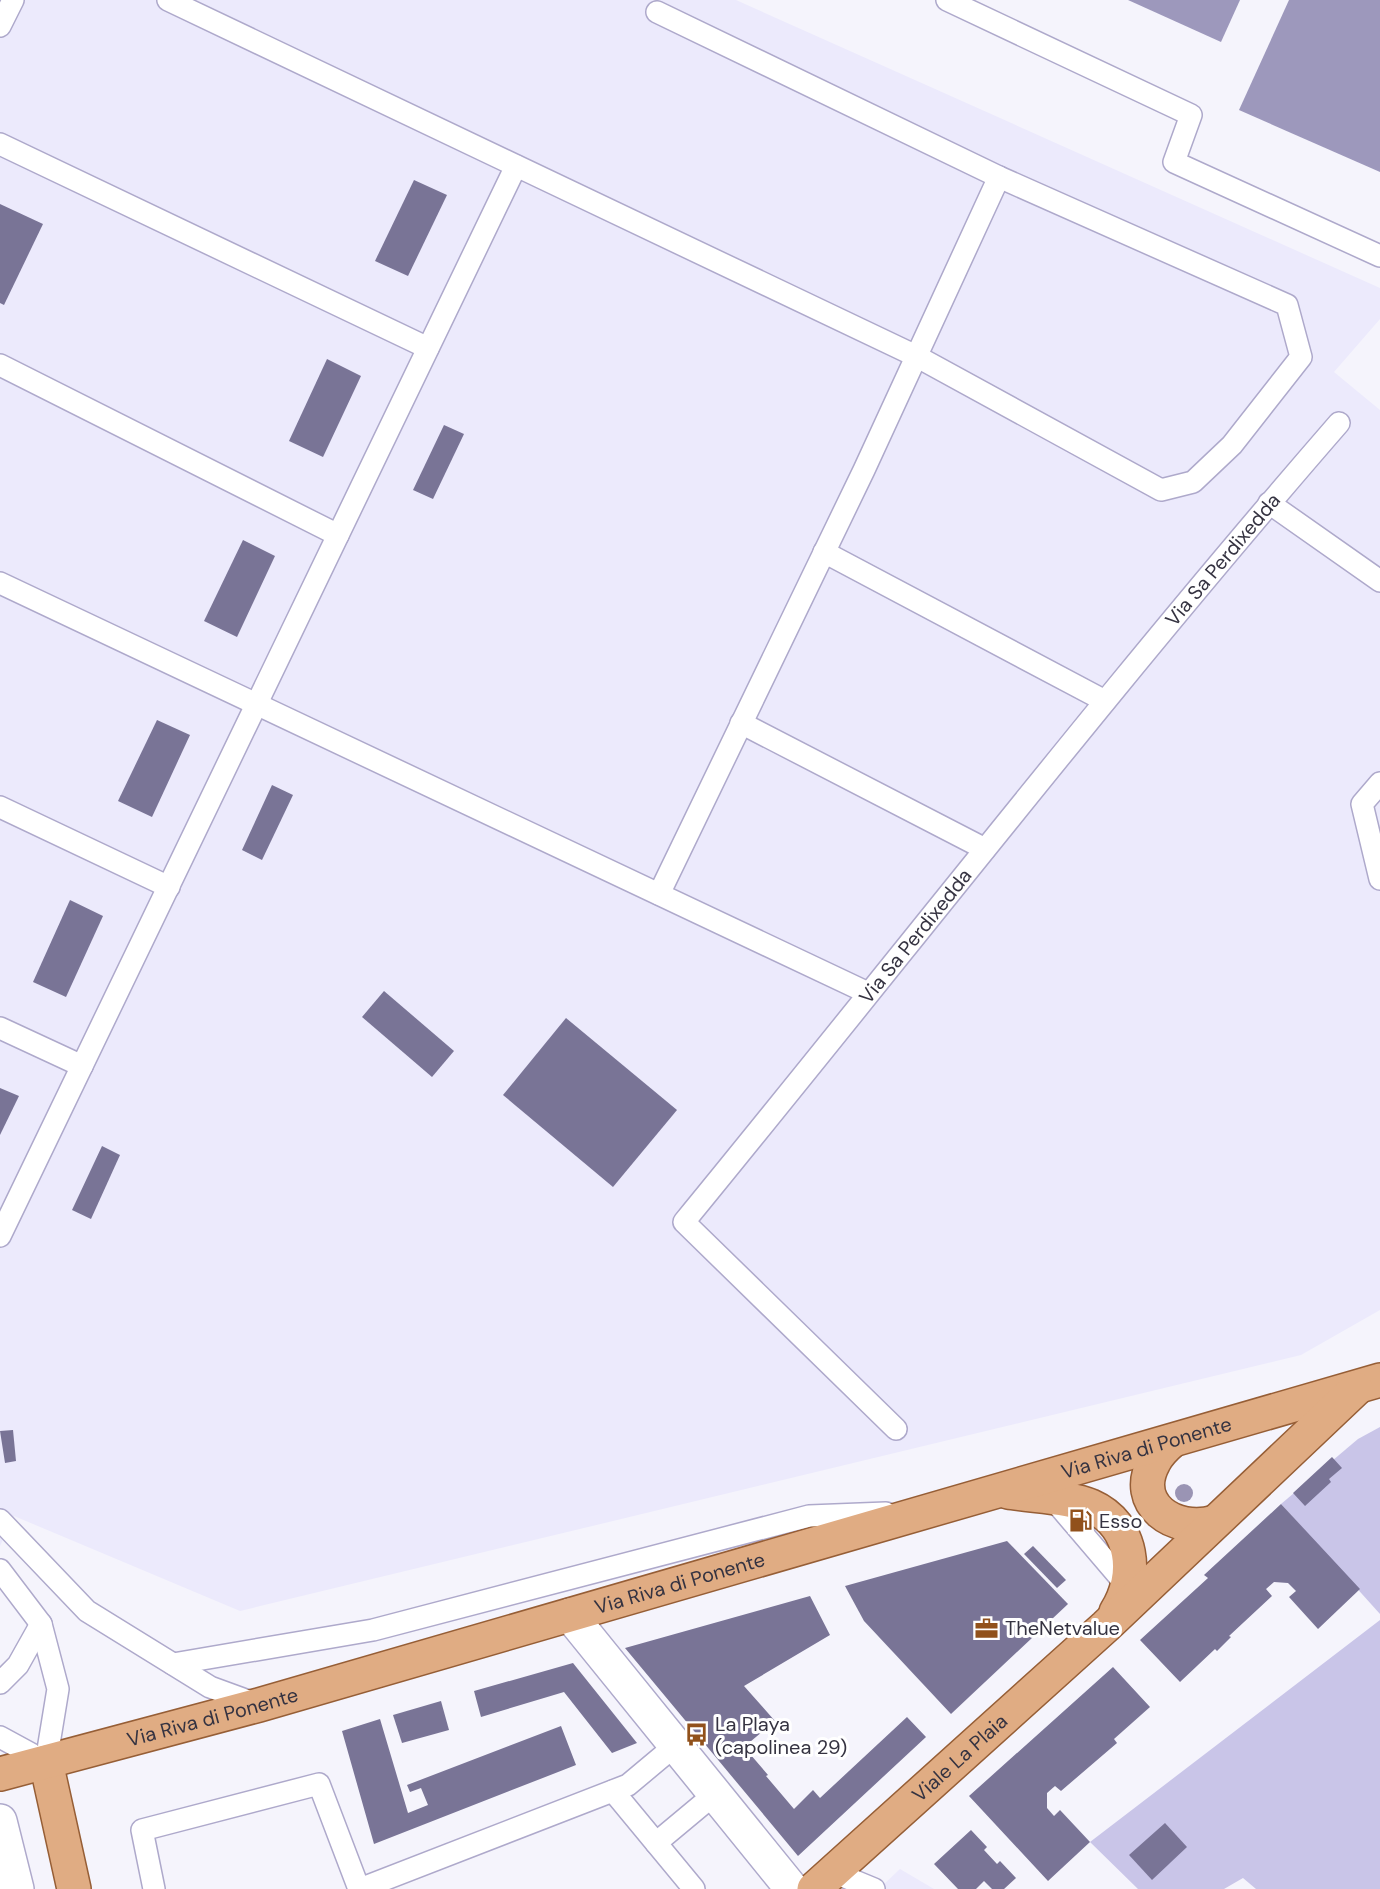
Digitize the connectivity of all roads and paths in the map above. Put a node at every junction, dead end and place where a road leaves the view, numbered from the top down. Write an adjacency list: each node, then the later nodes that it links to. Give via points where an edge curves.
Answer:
1 (12, 0): 5 (lane)
2 (168, 0): 7 (lane)
3 (947, 0): 9 (lane, via 1191,115 1174,162)
4 (657, 12): 8 (lane)
5 (0, 26)
6 (0, 144): 10 (lane)
7 (516, 166): 10 (lane); 11 (lane)
8 (999, 177): 11 (lane); 11 (lane, via 1287,305 1301,357 1232,446 1193,482 1161,490)
9 (1380, 256)
10 (428, 348): 15 (lane)
11 (916, 356): 16 (lane)
12 (0, 365): 15 (lane)
13 (1339, 423): 14 (lane, Via Sa Perdixedda)
14 (1269, 503): 17 (lane); 19 (lane, Via Sa Perdixedda)
15 (338, 535): 20 (lane)
16 (824, 552): 19 (lane); 21 (lane)
17 (1380, 581)
18 (0, 583): 20 (lane)
19 (1105, 701): 24 (lane, Via Sa Perdixedda)
20 (257, 704): 26 (lane); 27 (lane)
21 (741, 723): 24 (lane); 27 (lane)
22 (1380, 783): 25 (lane, via 1362,804)
23 (0, 807): 26 (lane)
24 (985, 849): 28 (lane, Via Sa Perdixedda)
25 (1380, 879)
26 (169, 886): 30 (lane)
27 (658, 894): 28 (lane)
28 (868, 993): 33 (lane, Via Sa Perdixedda, via 684,1222)
29 (0, 1028): 30 (lane)
30 (82, 1066): 31 (lane)
31 (0, 1236)
32 (1373, 1376): 34 (main road, Via Riva di Ponente); 38 (main road, Viale La Plaia)
33 (896, 1429)
34 (1172, 1441): 35 (main road, Via Riva di Ponente); 38 (main road, via 1153,1463 1148,1487 1151,1499 1177,1524)
35 (995, 1490): 36 (main road, Via Riva di Ponente); 42 (main road, Viale La Plaia, via 1073,1500 1091,1506 1115,1525 1128,1549 1131,1573 1123,1601)
36 (928, 1511): 40 (main road, Via Riva di Ponente); 43 (lane, via 809,1516 373,1630)
37 (0, 1520): 43 (lane, via 87,1611)
38 (1215, 1522): 42 (main road, Viale La Plaia)
39 (0, 1570): 41 (lane)
40 (570, 1615): 45 (main road, Via Riva di Ponente); 47 (street)
41 (41, 1624): 44 (lane, via 18,1665); 48 (lane, via 58,1689)
42 (1106, 1626): 54 (main road, Viale La Plaia)
43 (173, 1664): 45 (lane, via 210,1687)
44 (0, 1683)
45 (259, 1705): 48 (main road, Via Riva di Ponente)
46 (0, 1737): 48 (lane)
47 (677, 1744): 50 (lane, via 628,1785); 51 (street)
48 (46, 1762): 49 (main road, Via Riva di Ponente); 56 (main road)
49 (0, 1774)
50 (613, 1791): 53 (lane); 58 (lane)
51 (716, 1793): 53 (lane); 60 (street)
52 (0, 1821): 55 (street)
53 (657, 1844): 59 (lane)
54 (823, 1880): 61 (lane)
55 (17, 1889)
56 (74, 1889)
57 (154, 1889): 58 (lane, via 141,1830 319,1785)
58 (359, 1889)
59 (694, 1889)
60 (792, 1889)
61 (874, 1889)

